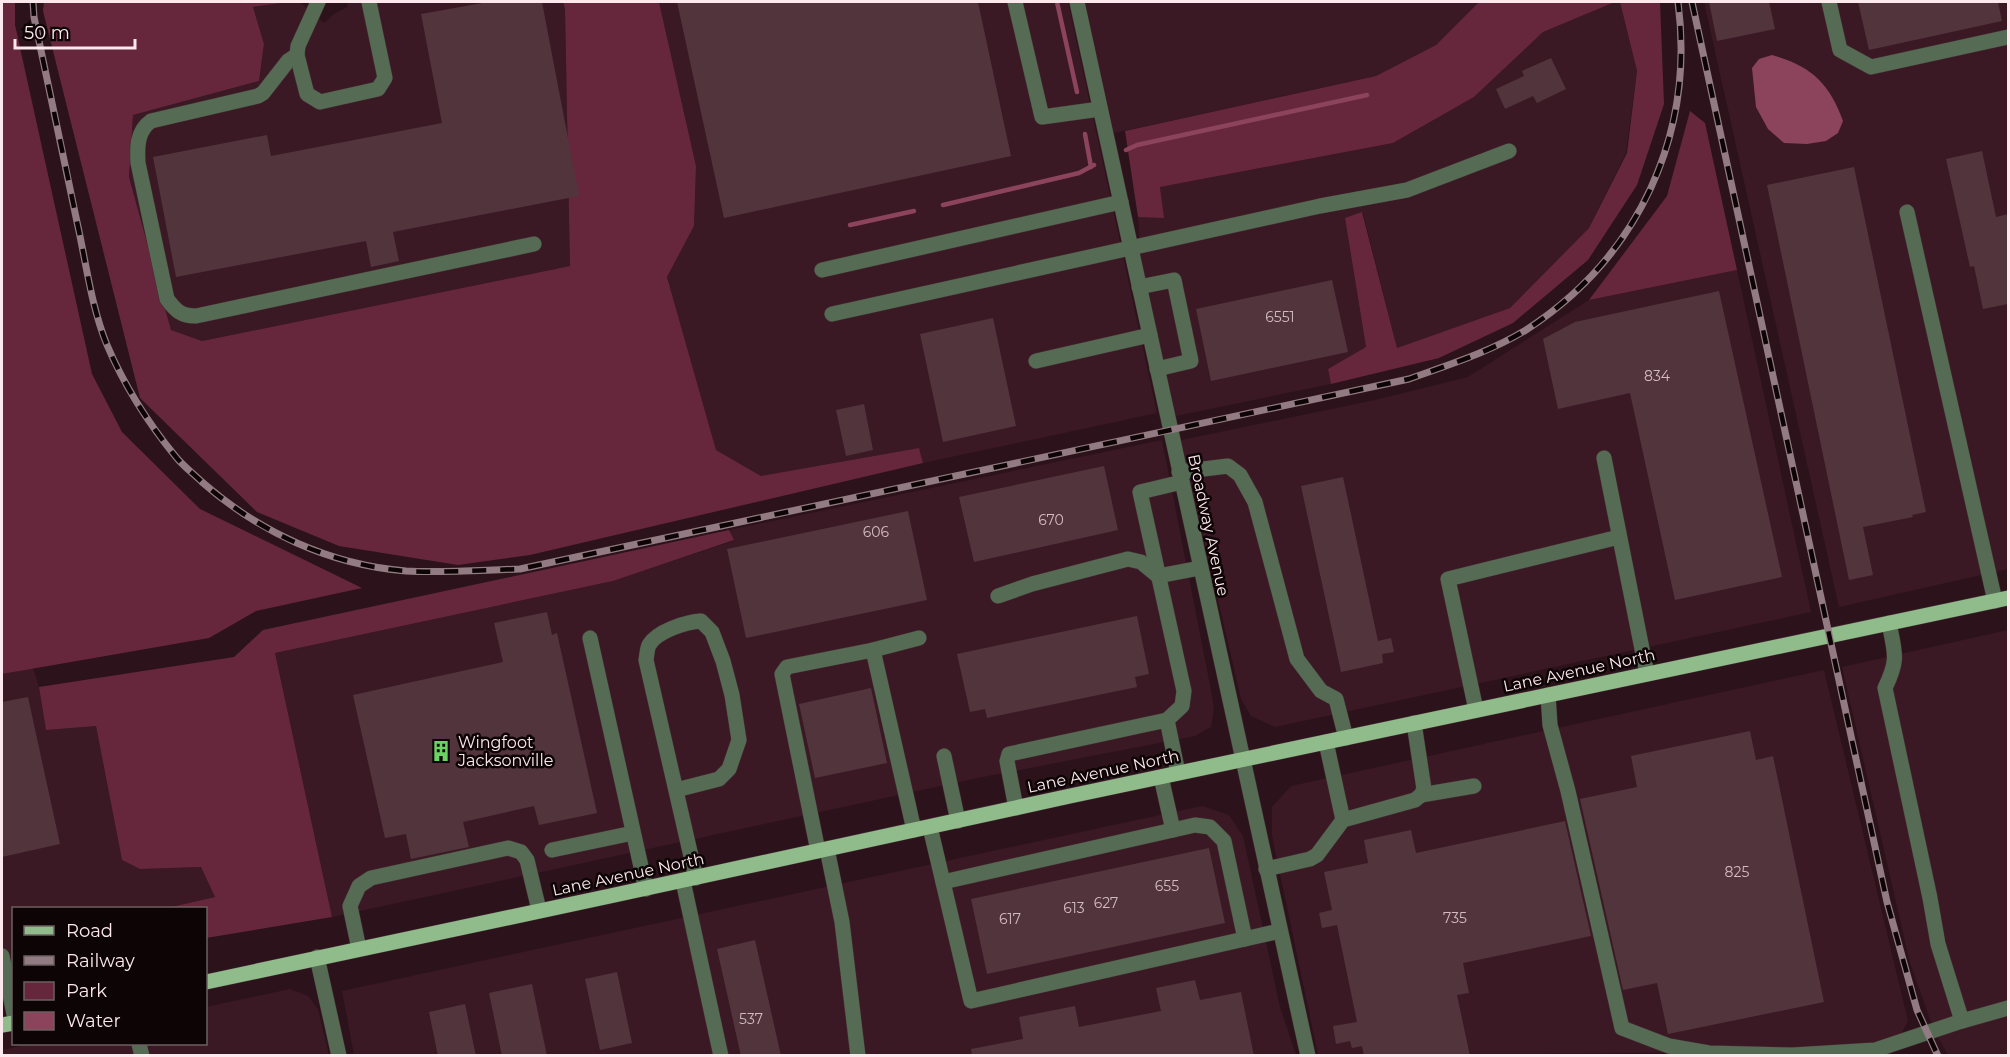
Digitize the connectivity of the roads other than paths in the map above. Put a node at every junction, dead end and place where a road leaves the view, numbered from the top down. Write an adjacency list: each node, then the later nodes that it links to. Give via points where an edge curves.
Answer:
1 (318, 2): 7 (street)
2 (369, 2): 7 (street, via 385,78 378,89 321,102 307,94)
3 (1015, 2): 8 (street, via 1042,117)
4 (1077, 2): 8 (street, Broadway Avenue)
5 (1829, 2): 6 (street, via 1840,50 1871,67)
6 (2008, 37)
7 (297, 55): 12 (street, via 258,96 151,120 142,132 138,163 167,299 175,309 185,316 196,316)
8 (1100, 109): 10 (street, Broadway Avenue)
9 (1509, 151): 13 (street, via 1407,190)
10 (1121, 202): 13 (street, Broadway Avenue); 14 (street)
11 (1907, 212): 26 (street)
12 (534, 244)
13 (1131, 247): 15 (street, Broadway Avenue); 16 (street)
14 (822, 270)
15 (1139, 287): 17 (street, Broadway Avenue); 19 (street, via 1174,280 1191,361)
16 (832, 314)
17 (1150, 335): 18 (street); 19 (street, Broadway Avenue)
18 (1036, 361)
19 (1157, 369): 21 (street, Broadway Avenue)
20 (1604, 458): 22 (street)
21 (1180, 477): 23 (street, Broadway Avenue); 24 (street, via 1140,492); 36 (street, via 1228,466 1240,475 1255,502 1297,660 1321,692 1336,699)
22 (1619, 537): 31 (street); 33 (street, via 1448,579)
23 (1200, 568): 24 (street); 39 (street, Broadway Avenue)
24 (1158, 576): 25 (street, via 1141,562 1128,559); 34 (street, via 1185,691 1182,706)
25 (998, 596)
26 (2002, 599): 27 (main road, Lane Avenue North)
27 (1889, 623): 31 (main road, Lane Avenue North); 67 (street, via 1896,657 1885,688 1938,944)
28 (590, 638): 51 (street)
29 (919, 639): 30 (street)
30 (873, 650): 49 (street); 53 (street, via 787,667 782,674)
31 (1647, 674): 32 (main road, Lane Avenue North)
32 (1548, 695): 33 (main road, Lane Avenue North); 68 (street, via 1550,725 1622,1028 1669,1046 1709,1053)
33 (1476, 710): 35 (main road, Lane Avenue North)
34 (1167, 720): 40 (street); 45 (street, via 1010,754 1007,761)
35 (1413, 723): 36 (main road, Lane Avenue North); 44 (street, via 1424,789)
36 (1346, 738): 37 (main road, Lane Avenue North)
37 (1326, 742): 39 (main road, Lane Avenue North); 46 (street)
38 (944, 756): 47 (street)
39 (1242, 759): 40 (main road, Lane Avenue North); 54 (street, Broadway Avenue)
40 (1178, 773): 41 (main road, Lane Avenue North)
41 (1161, 777): 45 (main road, Lane Avenue North); 50 (street)
42 (1474, 786): 44 (street)
43 (676, 790): 43 (street, via 646,660 650,644 668,630 701,621 712,632 723,661 739,740 729,769 719,779); 55 (street)
44 (1421, 795): 46 (street)
45 (1016, 808): 47 (main road, Lane Avenue North)
46 (1343, 820): 54 (street, via 1310,860)
47 (958, 821): 48 (main road, Lane Avenue North)
48 (930, 827): 49 (main road, Lane Avenue North); 56 (street)
49 (914, 830): 53 (main road, Lane Avenue North)
50 (1173, 830): 56 (street); 60 (street, via 1195,825 1210,827 1224,841)
51 (633, 833): 52 (street); 57 (street)
52 (552, 850)
53 (822, 850): 55 (main road, Lane Avenue North); 71 (street, via 842,922)
54 (1266, 869): 59 (street, Broadway Avenue)
55 (689, 879): 57 (main road, Lane Avenue North); 70 (street)
56 (943, 882): 60 (street, via 971,1002)
57 (646, 889): 58 (main road, Lane Avenue North)
58 (539, 910): 61 (main road, Lane Avenue North); 61 (street, via 527,860 521,852 508,848 371,878 359,886 350,906)
59 (1280, 931): 60 (street); 72 (street, Broadway Avenue)
60 (1245, 939)
61 (359, 949): 63 (main road, Lane Avenue North)
62 (2, 956): 65 (street)
63 (317, 957): 64 (main road, Lane Avenue North); 69 (street)
64 (207, 982)
65 (12, 1004)
66 (2008, 1008): 67 (street)
67 (1962, 1021): 68 (street, via 1875,1050)
68 (1793, 1055)
69 (339, 1056)
70 (721, 1056)
71 (858, 1056)
72 (1308, 1056)

